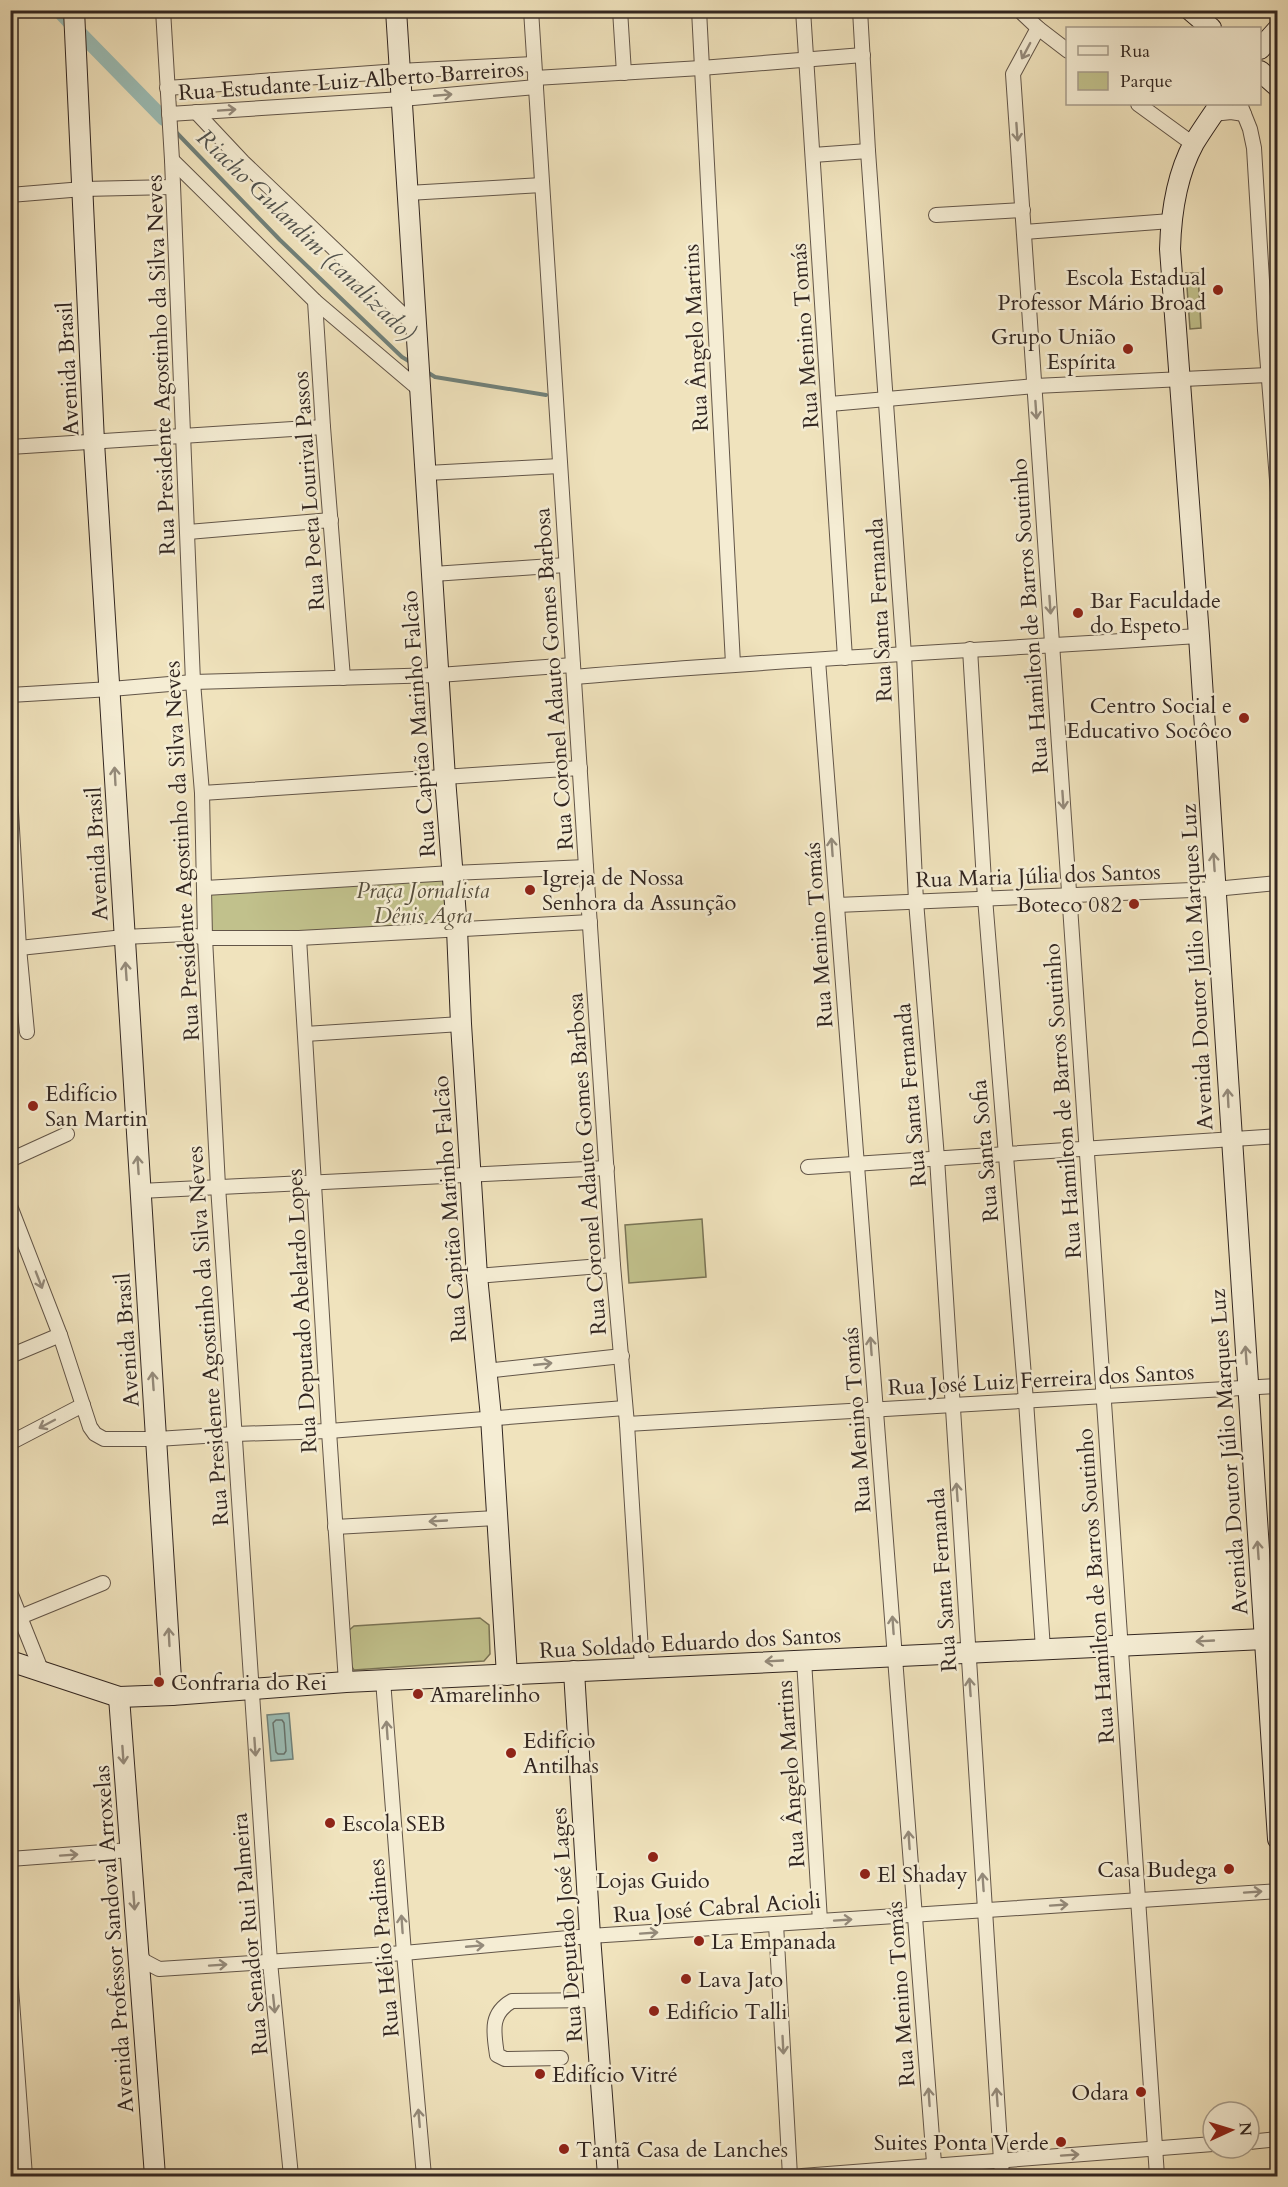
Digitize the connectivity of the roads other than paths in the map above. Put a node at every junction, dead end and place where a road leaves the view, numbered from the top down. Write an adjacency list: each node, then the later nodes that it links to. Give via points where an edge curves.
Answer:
1 (75, 10): 37 (street, Avenida Brasil)
2 (163, 10): 24 (street, Rua Presidente Agostinho da Silva Neves)
3 (396, 10): 19 (street, Rua Capitão Marinho Falcão)
4 (531, 10): 22 (street, Rua Coronel Adauto Gomes Barbosa)
5 (620, 10): 21 (street)
6 (699, 10): 18 (street, Rua Ângelo Martins)
7 (803, 10): 17 (street, Rua Menino Tomás)
8 (861, 10): 16 (street, Rua Santa Fernanda)
9 (1019, 10): 12 (street)
10 (1190, 10): 11 (street)
11 (1210, 27)
12 (1038, 28): 15 (street); 40 (street, Rua Hamilton de Barros Soutinho, one-way to 40, via 1013,74)
13 (1278, 29): 14 (street)
14 (1261, 48)
15 (1066, 49)
16 (863, 55): 17 (street, Rua Estudante Luiz Alberto Barreiros); 32 (street, Rua Santa Fernanda)
17 (807, 59): 18 (street, Rua Estudante Luiz Alberto Barreiros); 33 (street, Rua Menino Tomás)
18 (701, 68): 21 (street, Rua Estudante Luiz Alberto Barreiros); 71 (street, Rua Ângelo Martins)
19 (399, 71): 22 (street, Rua Estudante Luiz Alberto Barreiros); 24 (street, Rua Estudante Luiz Alberto Barreiros); 25 (street, Rua Capitão Marinho Falcão)
20 (1261, 72): 23 (street)
21 (624, 73): 22 (street, Rua Estudante Luiz Alberto Barreiros)
22 (535, 76): 25 (street, Rua Estudante Luiz Alberto Barreiros, one-way to 22); 35 (street, Rua Coronel Adauto Gomes Barbosa)
23 (1278, 87)
24 (167, 88): 30 (street, Rua Presidente Agostinho da Silva Neves)
25 (402, 99): 29 (street, Rua Estudante Luiz Alberto Barreiros, one-way to 25); 38 (street, Rua Capitão Marinho Falcão)
26 (1139, 105): 31 (street)
27 (1216, 109): 28 (street); 31 (street, Avenida Doutor Júlio Marques Luz)
28 (1242, 109): 46 (street, via 1254,148)
29 (196, 112): 30 (street, Rua Estudante Luiz Alberto Barreiros); 45 (street)
30 (169, 114): 34 (street, Rua Presidente Agostinho da Silva Neves)
31 (1193, 144): 42 (street, Avenida Doutor Júlio Marques Luz, via 1179,177)
32 (868, 152): 33 (street); 51 (street, Rua Santa Fernanda)
33 (813, 155): 52 (street, Rua Menino Tomás)
34 (172, 160): 36 (street, Rua Presidente Agostinho da Silva Neves); 44 (street)
35 (542, 186): 38 (street); 58 (street, Rua Coronel Adauto Gomes Barbosa)
36 (173, 187): 37 (street); 55 (street, Rua Presidente Agostinho da Silva Neves)
37 (83, 189): 39 (street); 56 (street, Avenida Brasil)
38 (408, 193): 45 (street, Rua Capitão Marinho Falcão)
39 (10, 195)
40 (1023, 210): 41 (street); 43 (street, Rua Hamilton de Barros Soutinho)
41 (936, 215)
42 (1171, 220): 43 (street); 48 (street, Avenida Doutor Júlio Marques Luz)
43 (1024, 232): 49 (street, Rua Hamilton de Barros Soutinho)
44 (315, 301): 50 (street); 54 (street, Rua Poeta Lourival Passos)
45 (417, 328): 50 (street, Rua Capitão Marinho Falcão)
46 (1271, 330): 47 (street)
47 (1268, 375): 48 (street); 53 (street)
48 (1179, 379): 49 (street); 65 (street, Avenida Doutor Júlio Marques Luz)
49 (1035, 386): 51 (street); 66 (street, Rua Hamilton de Barros Soutinho, one-way to 66)
50 (421, 391): 59 (street, Rua Capitão Marinho Falcão)
51 (887, 398): 52 (street); 68 (street, Rua Santa Fernanda)
52 (830, 404): 69 (street, Rua Menino Tomás)
53 (1275, 421): 60 (street)
54 (323, 427): 55 (street); 61 (street, Rua Poeta Lourival Passos)
55 (183, 435): 56 (street); 62 (street, Rua Presidente Agostinho da Silva Neves)
56 (94, 442): 57 (street); 76 (street, Avenida Brasil)
57 (10, 447)
58 (560, 466): 59 (street); 63 (street, Rua Coronel Adauto Gomes Barbosa)
59 (426, 473): 64 (street, Rua Capitão Marinho Falcão)
60 (1278, 492)
61 (331, 520): 62 (street); 74 (street, Rua Poeta Lourival Passos)
62 (188, 532): 75 (street, Rua Presidente Agostinho da Silva Neves)
63 (566, 565): 64 (street); 72 (street, Rua Coronel Adauto Gomes Barbosa)
64 (433, 574): 73 (street, Rua Capitão Marinho Falcão)
65 (1199, 636): 66 (street); 87 (street, Avenida Doutor Júlio Marques Luz, one-way to 65)
66 (1052, 645): 67 (street); 88 (street, Rua Hamilton de Barros Soutinho, one-way to 88)
67 (970, 649): 68 (street); 89 (street, Rua Santa Sofia)
68 (904, 654): 69 (street); 90 (street, Rua Santa Fernanda)
69 (845, 658): 70 (street)
70 (818, 660): 71 (street); 91 (street, Rua Menino Tomás, one-way to 70)
71 (733, 664): 72 (street)
72 (573, 671): 73 (street); 78 (street, Rua Coronel Adauto Gomes Barbosa)
73 (439, 675): 74 (street); 79 (street, Rua Capitão Marinho Falcão)
74 (343, 678): 75 (street)
75 (193, 682): 76 (street); 80 (street, Rua Presidente Agostinho da Silva Neves)
76 (111, 689): 77 (street); 94 (street, Avenida Brasil, one-way to 76)
77 (10, 695)
78 (580, 768): 79 (street); 83 (street, Rua Coronel Adauto Gomes Barbosa)
79 (445, 778): 80 (street); 84 (street, Rua Capitão Marinho Falcão)
80 (202, 793): 86 (street, Rua Presidente Agostinho da Silva Neves)
81 (10, 795): 82 (street)
82 (12, 844): 97 (street)
83 (586, 867): 84 (street); 92 (street, Rua Coronel Adauto Gomes Barbosa)
84 (452, 873): 86 (street); 93 (street, Rua Capitão Marinho Falcão)
85 (1278, 883): 87 (street, Rua Maria Júlia dos Santos)
86 (205, 888): 95 (street, Rua Presidente Agostinho da Silva Neves)
87 (1215, 889): 88 (street, Rua Maria Júlia dos Santos); 103 (street, Avenida Doutor Júlio Marques Luz, one-way to 87)
88 (1069, 895): 89 (street, Rua Maria Júlia dos Santos); 104 (street, Rua Hamilton de Barros Soutinho)
89 (985, 898): 90 (street, Rua Maria Júlia dos Santos); 105 (street, Rua Santa Sofia)
90 (916, 901): 91 (street, Rua Maria Júlia dos Santos); 106 (street, Rua Santa Fernanda)
91 (837, 905): 108 (street, Rua Menino Tomás)
92 (590, 922): 93 (street); 110 (street, Rua Coronel Adauto Gomes Barbosa)
93 (457, 928): 96 (street); 98 (street, Rua Capitão Marinho Falcão)
94 (124, 937): 95 (street, via 186,934); 97 (street); 114 (street, Avenida Brasil, one-way to 94)
95 (205, 938): 96 (street); 113 (street, Rua Presidente Agostinho da Silva Neves)
96 (299, 938): 100 (street, Rua Deputado Abelardo Lopes)
97 (15, 948): 99 (street)
98 (461, 1024): 100 (street); 111 (street, Rua Capitão Marinho Falcão)
99 (27, 1032)
100 (305, 1035): 112 (street, Rua Deputado Abelardo Lopes)
101 (67, 1134): 107 (street)
102 (1278, 1136): 103 (street)
103 (1230, 1139): 104 (street); 123 (street, Avenida Doutor Júlio Marques Luz, one-way to 103)
104 (1087, 1149): 105 (street); 124 (street, Rua Hamilton de Barros Soutinho)
105 (1005, 1154): 106 (street); 125 (street, Rua Santa Sofia)
106 (937, 1158): 108 (street); 127 (street, Rua Santa Fernanda)
107 (10, 1160)
108 (857, 1163): 109 (street); 129 (street, Rua Menino Tomás, one-way to 108)
109 (808, 1167)
110 (607, 1168): 111 (street); 116 (street, Rua Coronel Adauto Gomes Barbosa)
111 (471, 1175): 112 (street); 117 (street, Rua Capitão Marinho Falcão)
112 (314, 1182): 113 (street); 132 (street, Rua Deputado Abelardo Lopes)
113 (218, 1186): 114 (street); 133 (street, Rua Presidente Agostinho da Silva Neves)
114 (140, 1191): 134 (street, Avenida Brasil, one-way to 114)
115 (10, 1206): 118 (street, one-way to 118)
116 (614, 1265): 117 (street); 120 (street, Rua Coronel Adauto Gomes Barbosa)
117 (477, 1276): 121 (street, Rua Capitão Marinho Falcão)
118 (60, 1335): 119 (street); 126 (street)
119 (10, 1356)
120 (622, 1356): 121 (street, one-way to 120); 128 (street, Rua Coronel Adauto Gomes Barbosa)
121 (485, 1371): 130 (street, Rua Capitão Marinho Falcão)
122 (1278, 1386): 123 (street, Rua José Luiz Ferreira dos Santos)
123 (1248, 1388): 124 (street, Rua José Luiz Ferreira dos Santos); 141 (street, Avenida Doutor Júlio Marques Luz, one-way to 123)
124 (1104, 1397): 125 (street, Rua José Luiz Ferreira dos Santos); 142 (street, Rua Hamilton de Barros Soutinho)
125 (1026, 1401): 127 (street, Rua José Luiz Ferreira dos Santos); 144 (street, Rua Santa Sofia)
126 (83, 1405): 134 (street, via 90,1426 99,1437); 135 (street, one-way to 135)
127 (951, 1405): 129 (street, Rua José Luiz Ferreira dos Santos); 145 (street, Rua Santa Fernanda, one-way to 127)
128 (625, 1408): 130 (street); 131 (street, Rua Coronel Adauto Gomes Barbosa)
129 (876, 1410): 131 (street, Rua José Luiz Ferreira dos Santos); 146 (street, Rua Menino Tomás, one-way to 129)
130 (491, 1417): 132 (street); 136 (street, Rua Capitão Marinho Falcão)
131 (627, 1424): 149 (street, Rua Coronel Adauto Gomes Barbosa)
132 (329, 1431): 133 (street); 137 (street, Rua Deputado Abelardo Lopes)
133 (235, 1434): 134 (street); 156 (street, Rua Presidente Agostinho da Silva Neves)
134 (157, 1439): 157 (street, Avenida Brasil, one-way to 134)
135 (10, 1443)
136 (496, 1518): 137 (street, one-way to 137); 143 (street, Rua Capitão Marinho Falcão)
137 (335, 1527): 155 (street, Rua Deputado Abelardo Lopes)
138 (103, 1583): 140 (street)
139 (10, 1592): 140 (street)
140 (20, 1617): 151 (street)
141 (1271, 1639): 142 (street, Rua Soldado Eduardo dos Santos, one-way to 142); 160 (street, Avenida Doutor Júlio Marques Luz)
142 (1121, 1645): 144 (street, Rua Soldado Eduardo dos Santos); 164 (street, Rua Hamilton de Barros Soutinho)
143 (505, 1649): 152 (street, via 510,1659); 153 (street, Rua Capitão Marinho Falcão)
144 (1043, 1649): 145 (street, Rua Soldado Eduardo dos Santos)
145 (968, 1652): 146 (street, Rua Soldado Eduardo dos Santos); 165 (street, Rua Santa Fernanda, one-way to 145)
146 (895, 1657): 147 (street, Rua Soldado Eduardo dos Santos); 166 (street, Rua Menino Tomás, one-way to 146)
147 (804, 1660): 149 (street, Rua Soldado Eduardo dos Santos, one-way to 149); 167 (street, Rua Ângelo Martins)
148 (10, 1661): 151 (street)
149 (642, 1667): 150 (street, Rua Soldado Eduardo dos Santos)
150 (574, 1671): 152 (street, Rua Soldado Eduardo dos Santos); 158 (street, Rua Deputado José Lages)
151 (42, 1672): 159 (street)
152 (527, 1673): 153 (street, Rua Soldado Eduardo dos Santos)
153 (507, 1675): 154 (street, Rua Soldado Eduardo dos Santos); 158 (street, via 557,1677 570,1684)
154 (384, 1680): 155 (street, Rua Soldado Eduardo dos Santos); 171 (street, Rua Hélio Pradines, one-way to 154)
155 (346, 1682): 156 (street, Rua Soldado Eduardo dos Santos)
156 (251, 1688): 157 (street, Rua Soldado Eduardo dos Santos); 172 (street, Rua Senador Rui Palmeira, one-way to 172)
157 (172, 1695): 159 (street, Rua Soldado Eduardo dos Santos)
158 (576, 1696): 169 (street, Rua Deputado José Lages)
159 (119, 1697): 161 (street, Avenida Professor Sandoval Arroxelas, one-way to 161)
160 (1278, 1839)
161 (130, 1850): 162 (street, one-way to 161); 170 (street, Avenida Professor Sandoval Arroxelas, one-way to 170)
162 (10, 1859)
163 (1278, 1891): 164 (street, Rua José Cabral Acioli, one-way to 163)
164 (1138, 1900): 165 (street, Rua José Cabral Acioli, one-way to 164); 181 (street, Rua Hamilton de Barros Soutinho)
165 (984, 1910): 166 (street, Rua José Cabral Acioli); 182 (street, Rua Santa Fernanda, one-way to 165)
166 (915, 1915): 167 (street, Rua José Cabral Acioli, one-way to 166); 183 (street, Rua Menino Tomás, one-way to 166)
167 (820, 1921): 168 (street, Rua José Cabral Acioli)
168 (776, 1924): 169 (street, Rua José Cabral Acioli, one-way to 168); 189 (street, one-way to 189)
169 (590, 1936): 171 (street, Rua José Cabral Acioli, one-way to 169); 176 (street, Rua Deputado José Lages)
170 (138, 1952): 173 (street, via 144,1961); 175 (street, Avenida Professor Sandoval Arroxelas)
171 (404, 1953): 172 (street, Rua José Cabral Acioli); 187 (street, Rua Hélio Pradines, one-way to 171)
172 (270, 1962): 173 (street, Rua José Cabral Acioli, one-way to 172); 186 (street, Rua Senador Rui Palmeira, one-way to 186)
173 (159, 1969): 175 (street, via 146,1979)
174 (10, 1974): 184 (street)
175 (141, 1992): 185 (street, Avenida Professor Sandoval Arroxelas)
176 (595, 2000): 177 (street, via 512,2001 503,2006 493,2026 497,2055 506,2060); 188 (street, Rua Deputado José Lages)
177 (561, 2058)
178 (1278, 2139): 179 (street)
179 (1261, 2141)
180 (1201, 2145): 181 (street)
181 (1155, 2149): 182 (street, one-way to 181); 192 (street, Rua Hamilton de Barros Soutinho)
182 (1001, 2161): 183 (street); 191 (street, Rua Santa Fernanda)
183 (935, 2171): 190 (street)
184 (24, 2176)
185 (155, 2176)
186 (291, 2176)
187 (424, 2176)
188 (608, 2176)
189 (790, 2176)
190 (802, 2176)
191 (1002, 2176)
192 (1157, 2176)

